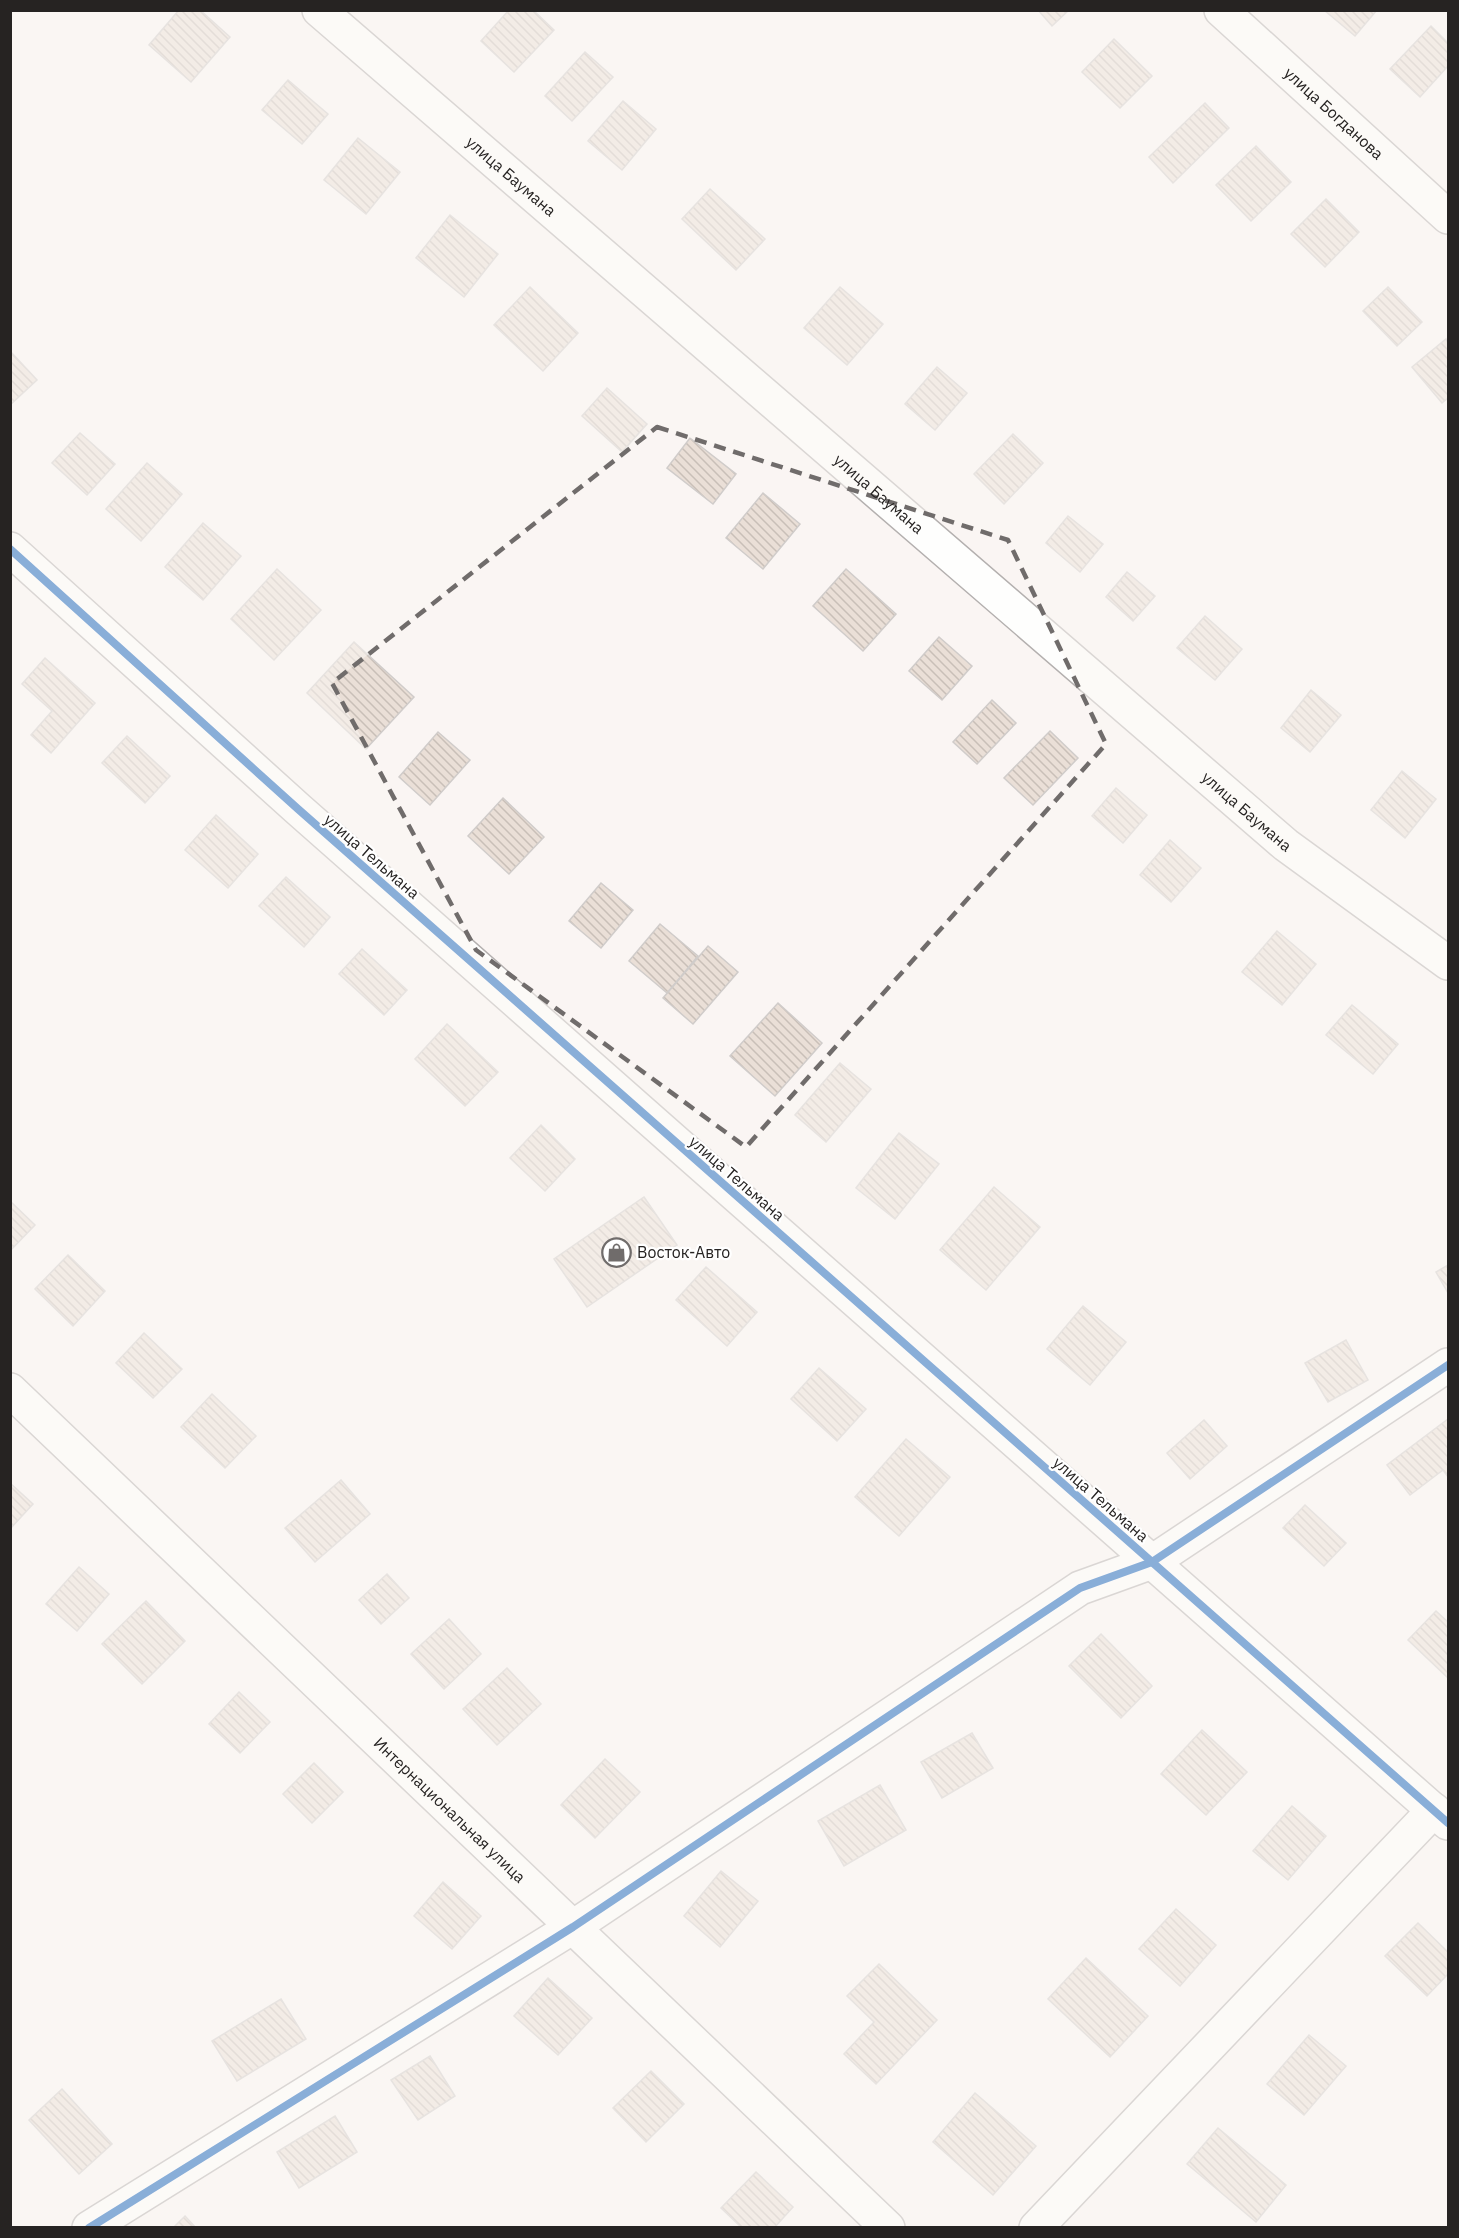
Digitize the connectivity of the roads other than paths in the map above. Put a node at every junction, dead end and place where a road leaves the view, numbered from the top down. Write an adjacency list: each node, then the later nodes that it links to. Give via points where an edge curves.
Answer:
1 (319, 10): 5 (street, улица Баумана, via 1286,845)
2 (1221, 10): 3 (street, улица Богданова)
3 (1449, 217)
4 (10, 549): 8 (street, улица Тельмана, via 298,809)
5 (1449, 963)
6 (1449, 1365): 8 (street)
7 (10, 1390): 10 (street, Интернациональная улица)
8 (1152, 1562): 9 (street, улица Тельмана); 10 (street, via 1080,1588)
9 (1441, 1817): 13 (street)
10 (573, 1927): 11 (street); 12 (street, Интернациональная улица)
11 (89, 2228)
12 (888, 2228)
13 (1036, 2228)

